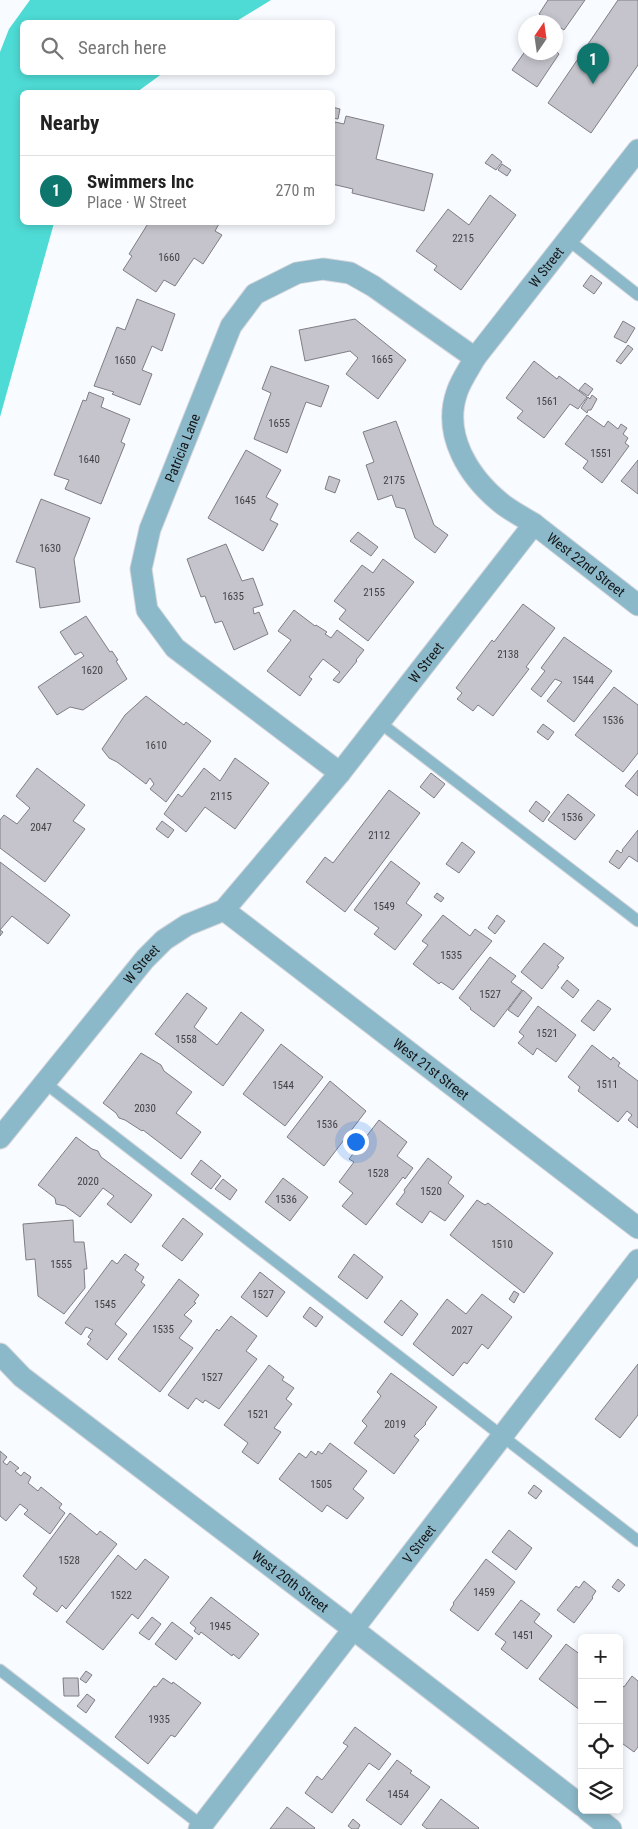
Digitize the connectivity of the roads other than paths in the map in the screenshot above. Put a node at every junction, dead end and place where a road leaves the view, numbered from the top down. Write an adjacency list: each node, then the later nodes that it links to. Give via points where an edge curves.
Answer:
1 (638, 150): 2 (street, W Street)
2 (567, 239): 3 (lane); 4 (street, W Street)
3 (638, 295)
4 (475, 358): 5 (street, W Street, via 457,393 452,424 460,454 483,485 502,503); 8 (street, Patricia Lane, via 350,273 323,269 297,272 255,294 231,326 150,529 141,569 147,610 175,648)
5 (534, 524): 6 (street, West 22nd Street); 7 (street, W Street)
6 (638, 605)
7 (379, 722): 8 (street, W Street); 10 (lane)
8 (340, 773): 9 (street, W Street)
9 (224, 910): 11 (street, W Street, via 187,925 145,958); 13 (street, West 21st Street)
10 (638, 921)
11 (45, 1083): 12 (street, W Street); 16 (lane)
12 (0, 1138)
13 (638, 1228)
14 (638, 1260): 16 (street, V Street)
15 (0, 1354): 18 (street, West 20th Street, via 22,1377)
16 (502, 1436): 17 (lane); 18 (street, V Street)
17 (638, 1541)
18 (353, 1629): 20 (street, West 20th Street); 22 (street, V Street)
19 (0, 1670): 22 (lane)
20 (578, 1803)
21 (592, 1814): 23 (street)
22 (203, 1828)
23 (611, 1829)

